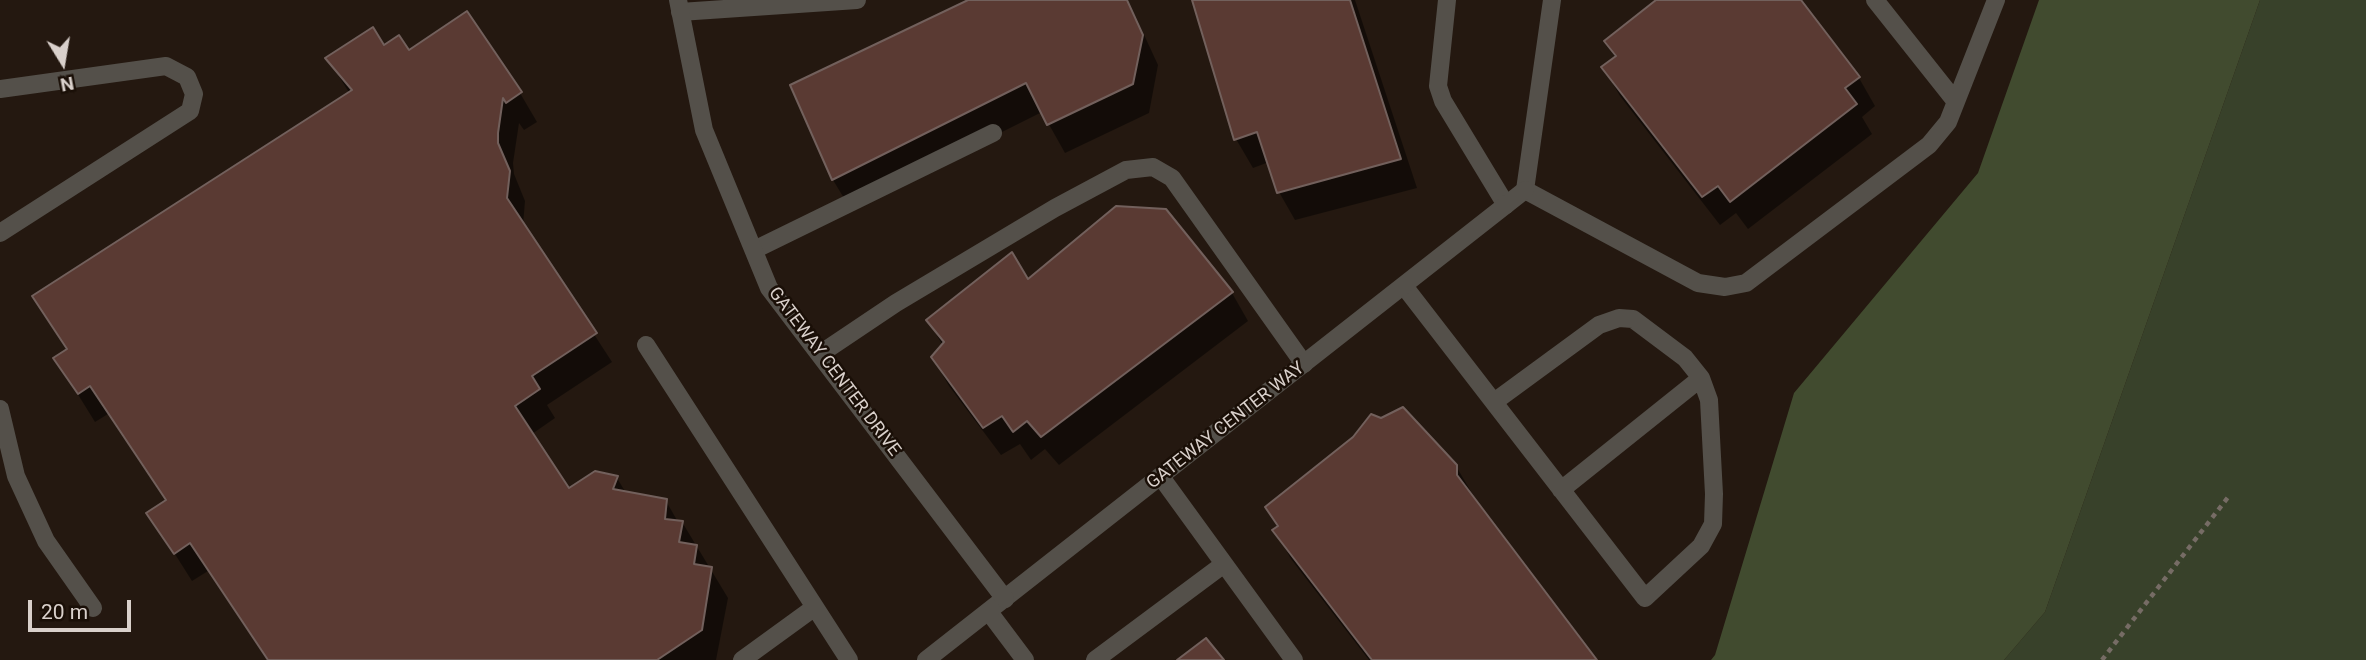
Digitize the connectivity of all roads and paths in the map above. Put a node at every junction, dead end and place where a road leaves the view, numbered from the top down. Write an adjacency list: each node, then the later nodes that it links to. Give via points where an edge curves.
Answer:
1 (858, 0): 6 (street)
2 (1447, 0): 11 (street, via 1438,86)
3 (1552, 0): 10 (street)
4 (1875, 0): 8 (street)
5 (1991, 3): 8 (street)
6 (679, 6): 13 (street, GATEWAY CENTER DRIVE, via 705,130)
7 (0, 89): 12 (street, via 166,66 187,77 194,94 190,111)
8 (1956, 102): 10 (street, via 1948,122 1929,145 1746,283 1726,287 1698,283)
9 (993, 134): 13 (street)
10 (1525, 190): 11 (street, GATEWAY CENTER WAY)
11 (1506, 205): 14 (street, GATEWAY CENTER WAY)
12 (0, 233)
13 (754, 250): 16 (street, GATEWAY CENTER DRIVE, via 769,288)
14 (1404, 286): 17 (street, GATEWAY CENTER WAY); 19 (street)
15 (646, 345): 26 (street)
16 (820, 354): 17 (street, via 1055,208 1126,170 1153,167 1172,178); 25 (street, GATEWAY CENTER DRIVE)
17 (1304, 363): 21 (street, GATEWAY CENTER WAY)
18 (1702, 378): 19 (street, via 1685,358 1633,319 1619,317 1600,325); 22 (street); 22 (street, via 1709,400 1713,524 1701,546 1645,598)
19 (1494, 402): 22 (street)
20 (0, 409): 27 (street, via 16,476 46,541)
21 (1161, 477): 24 (street); 25 (street, GATEWAY CENTER WAY)
22 (1561, 490)
23 (2229, 496): 35 (path)
24 (1224, 564): 33 (street); 34 (street)
25 (1005, 598): 28 (street, GATEWAY CENTER WAY)
26 (815, 607): 29 (street); 30 (street)
27 (93, 608)
28 (989, 612): 31 (street, GATEWAY CENTER WAY); 32 (street)
29 (742, 660)
30 (849, 660)
31 (926, 660)
32 (1025, 660)
33 (1096, 660)
34 (1294, 660)
35 (2102, 660)

